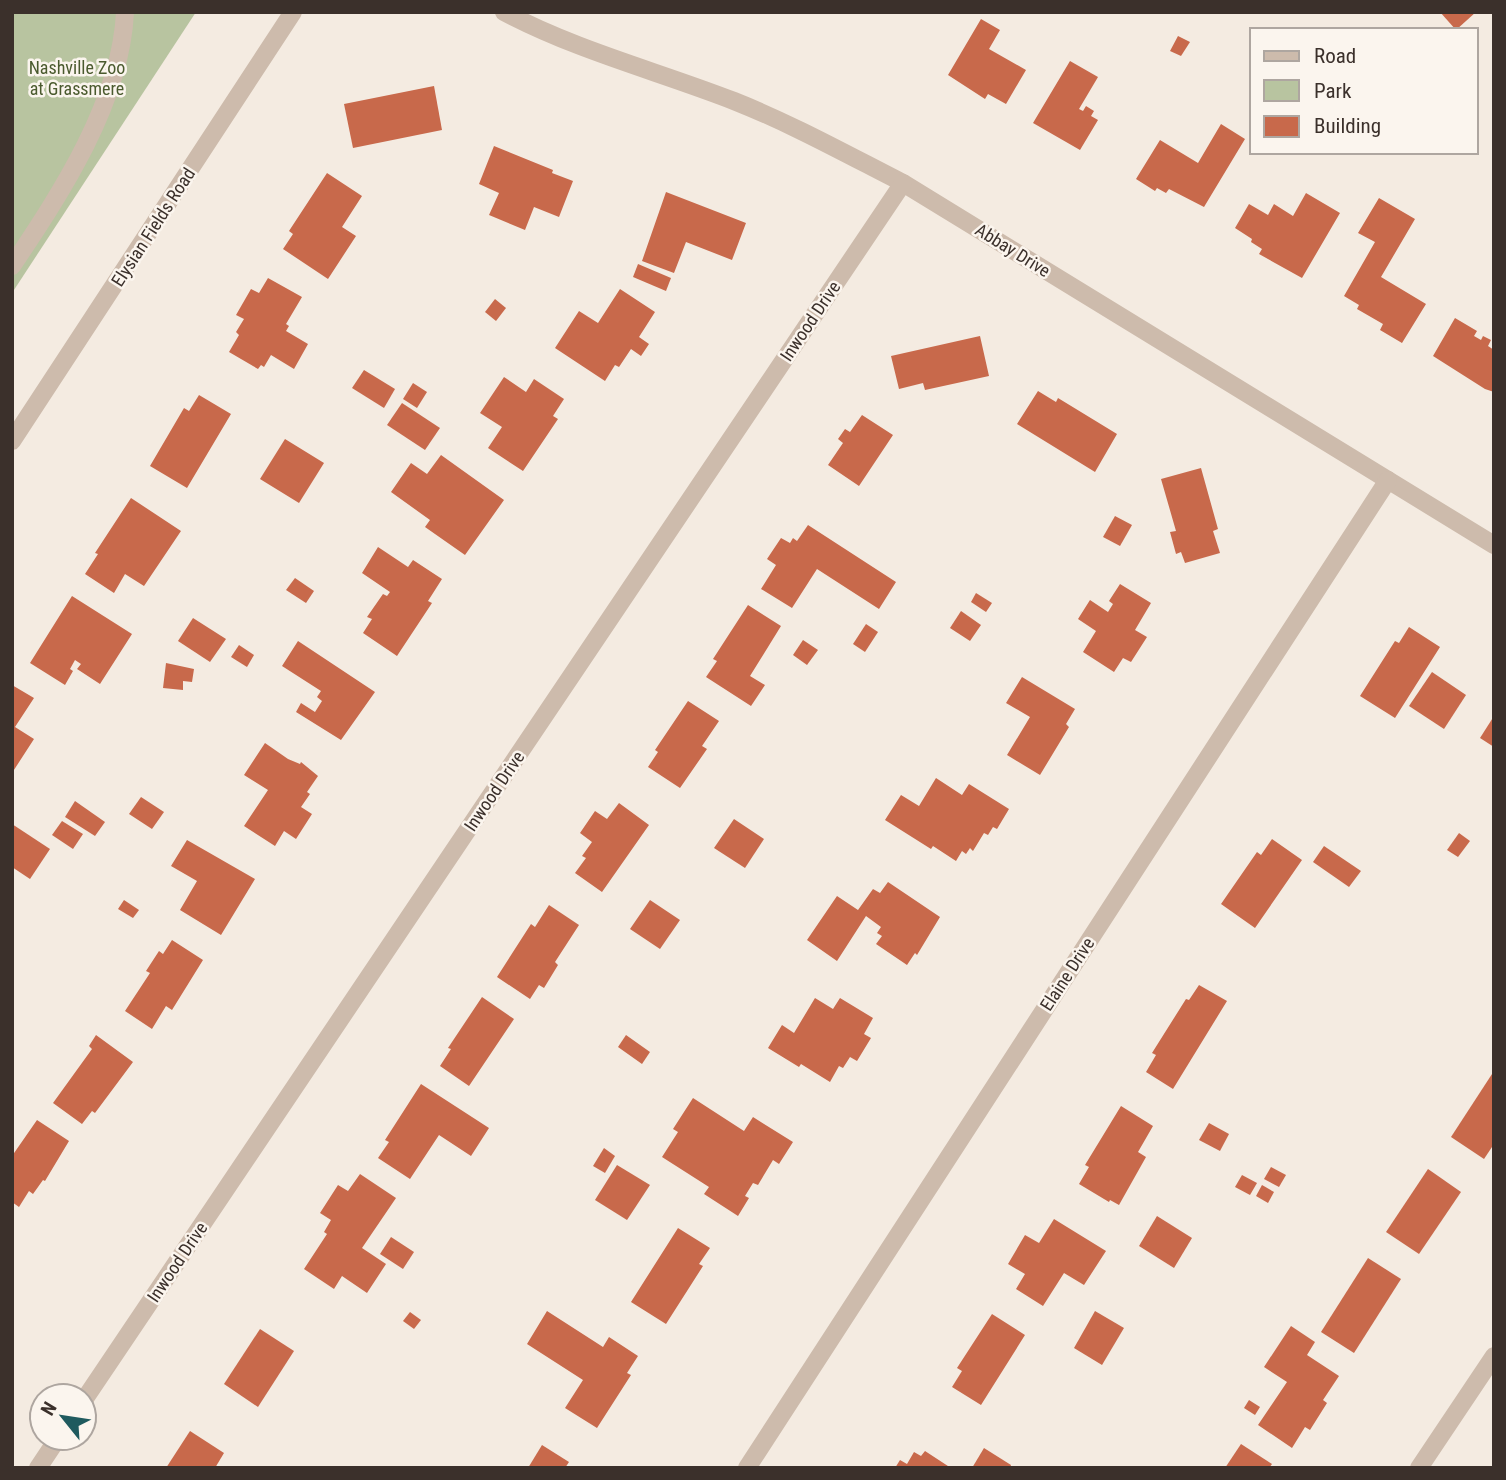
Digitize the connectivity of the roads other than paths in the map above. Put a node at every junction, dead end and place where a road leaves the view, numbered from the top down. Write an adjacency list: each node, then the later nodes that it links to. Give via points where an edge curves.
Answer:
1 (125, 12): 5 (street, via 120,53 105,104 36,232)
2 (293, 12): 6 (street, Elysian Fields Road)
3 (504, 12): 4 (street, Abbay Drive, via 598,54 734,101)
4 (904, 183): 7 (street, Abbay Drive); 10 (street, Inwood Drive)
5 (12, 266)
6 (12, 441)
7 (1388, 480): 8 (street, Abbay Drive); 13 (street, Elaine Drive)
8 (1494, 545)
9 (1494, 1356): 14 (street)
10 (96, 1382)
11 (49, 1452): 12 (street)
12 (38, 1468)
13 (747, 1468)
14 (1419, 1468)

